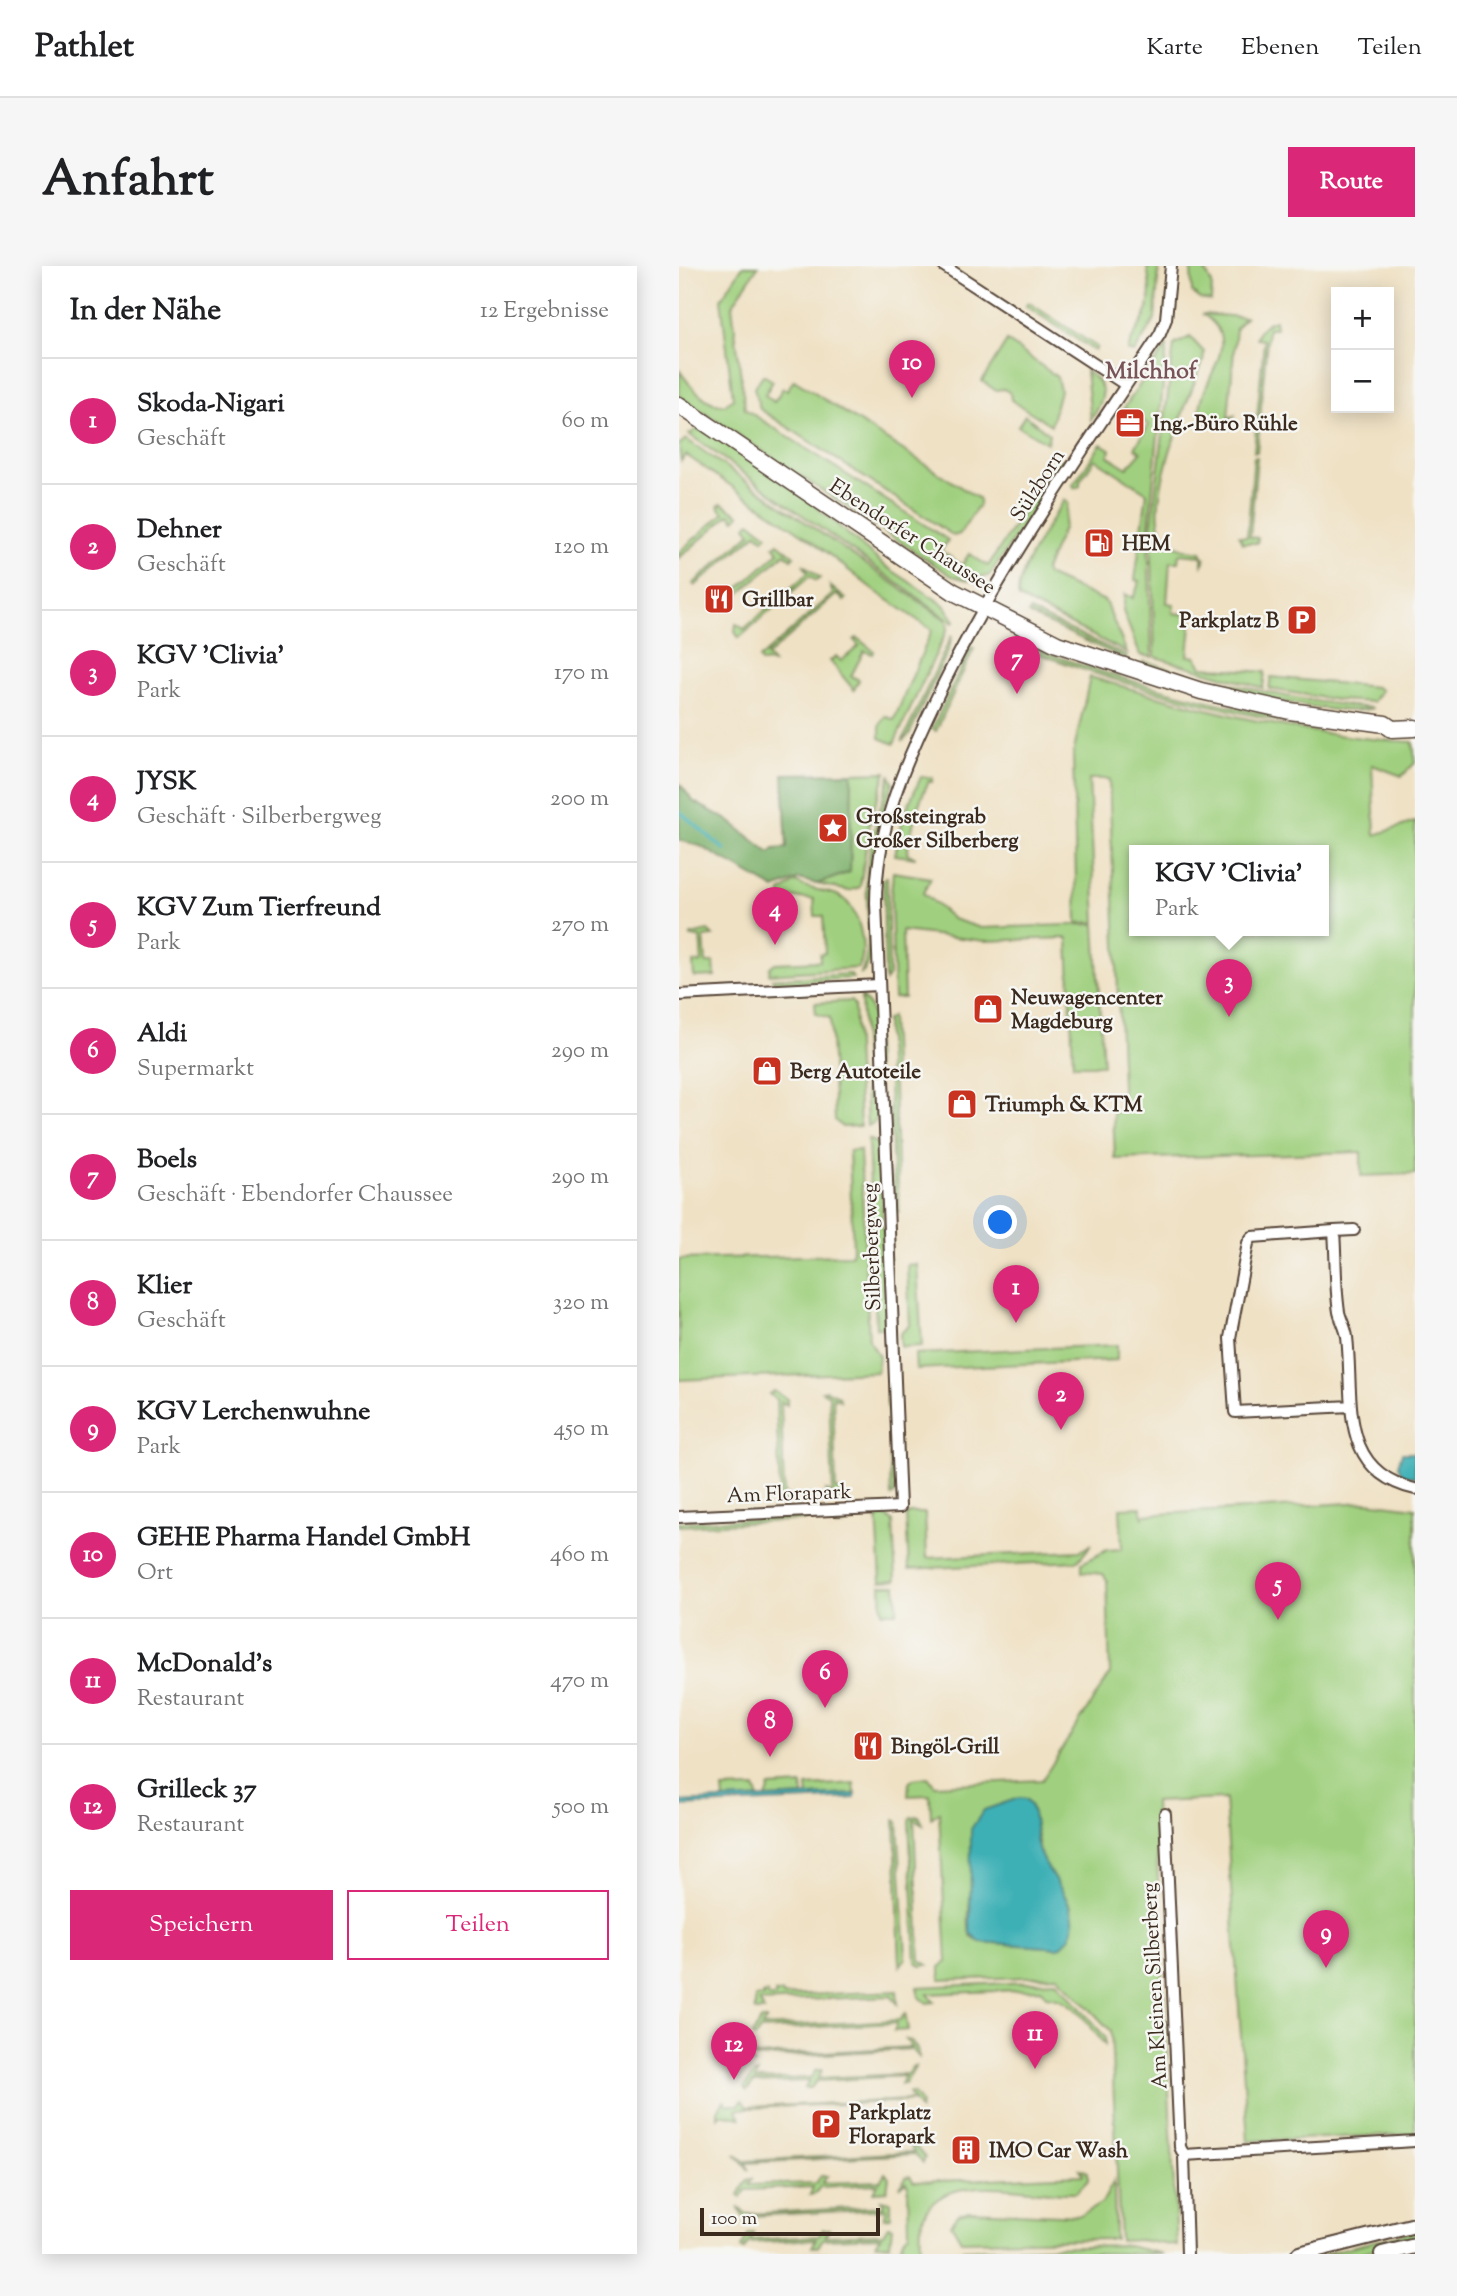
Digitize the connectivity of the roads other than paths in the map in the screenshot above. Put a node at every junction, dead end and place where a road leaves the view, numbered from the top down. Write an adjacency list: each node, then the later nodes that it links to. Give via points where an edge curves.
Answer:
1 (944, 266): 3 (street)
2 (1171, 266): 3 (street, Sülzborn, via 1164,326)
3 (1126, 385): 5 (street, Sülzborn)
4 (679, 405): 5 (main road, Ebendorfer Chaussee)
5 (982, 607): 7 (main road, Ebendorfer Chaussee, via 1069,648 1182,686 1280,709); 9 (street, Silberbergweg, via 918,736 884,827 876,890)
6 (1415, 722): 7 (main road, Ebendorfer Chaussee, via 1394,719)
7 (1385, 723): 8 (main road, Ebendorfer Chaussee, via 1392,729)
8 (1415, 728)
9 (879, 985): 10 (street); 15 (street, Silberbergweg)
10 (679, 995)
11 (1354, 1230): 12 (street)
12 (1334, 1231): 13 (street); 13 (street, via 1255,1236 1249,1241 1230,1338 1235,1412)
13 (1351, 1406): 14 (street, via 1359,1447 1380,1473)
14 (1415, 1489)
15 (900, 1507): 16 (street, Am Florapark)
16 (679, 1517)
17 (1165, 1814): 19 (street, Am Kleinen Silberberg, via 1180,2147)
18 (1415, 2141): 19 (street)
19 (1184, 2155): 22 (street, Am Kleinen Silberberg)
20 (1415, 2225): 23 (main road)
21 (1415, 2246): 24 (main road)
22 (1187, 2254)
23 (1299, 2254)
24 (1382, 2254)

